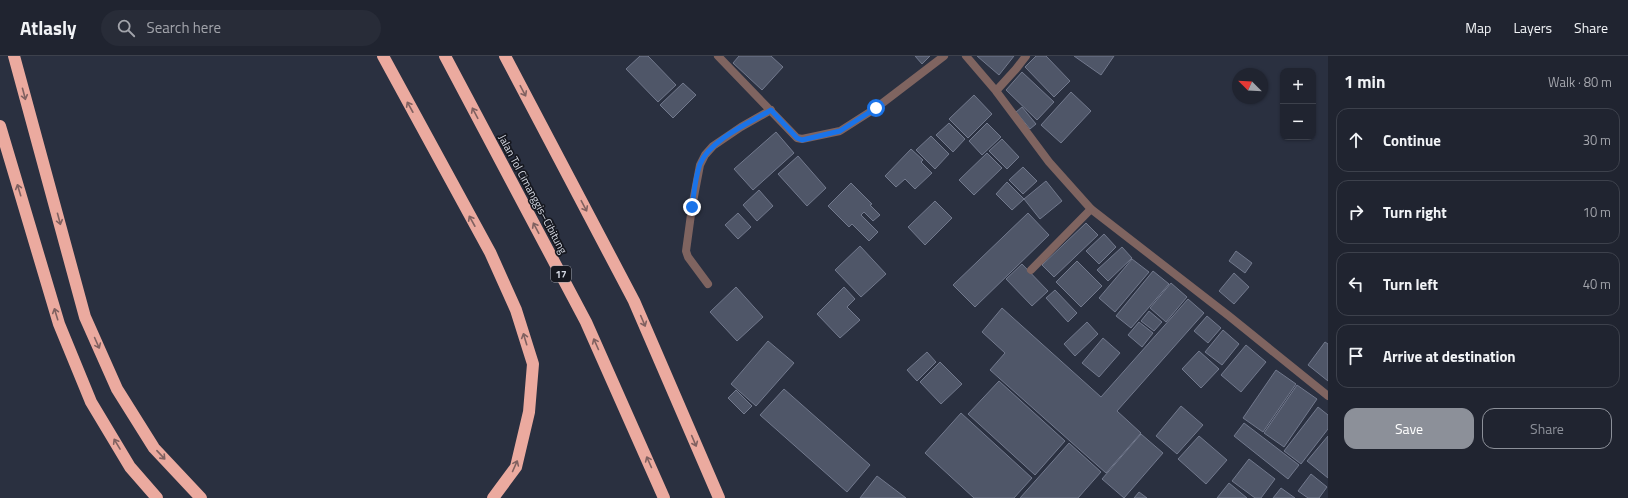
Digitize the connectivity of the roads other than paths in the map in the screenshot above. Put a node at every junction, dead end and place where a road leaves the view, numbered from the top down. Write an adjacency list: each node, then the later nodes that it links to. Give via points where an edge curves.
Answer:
1 (14, 56): 17 (highway, one-way to 17, via 85,317 117,389 154,448)
2 (383, 56): 18 (highway, one-way to 2, via 516,467 529,412 533,364 516,310 490,252)
3 (444, 56): 19 (highway, Jalan Tol Cimanggis–Cibitung / 17, one-way to 3, via 586,322)
4 (505, 56): 20 (highway, one-way to 20, via 634,301)
5 (718, 56): 10 (street)
6 (944, 56): 10 (street, via 876,108 840,131 800,139)
7 (966, 56): 9 (street)
8 (1026, 56): 9 (street)
9 (996, 91): 12 (street, via 1049,162)
10 (771, 110): 14 (street, via 713,146 700,165 686,251)
11 (0, 126): 16 (highway, one-way to 11, via 130,467 91,402 59,324)
12 (1092, 209): 13 (street); 15 (street)
13 (1031, 270)
14 (708, 284)
15 (1328, 396)
16 (157, 498)
17 (201, 498)
18 (494, 498)
19 (664, 498)
20 (719, 498)

